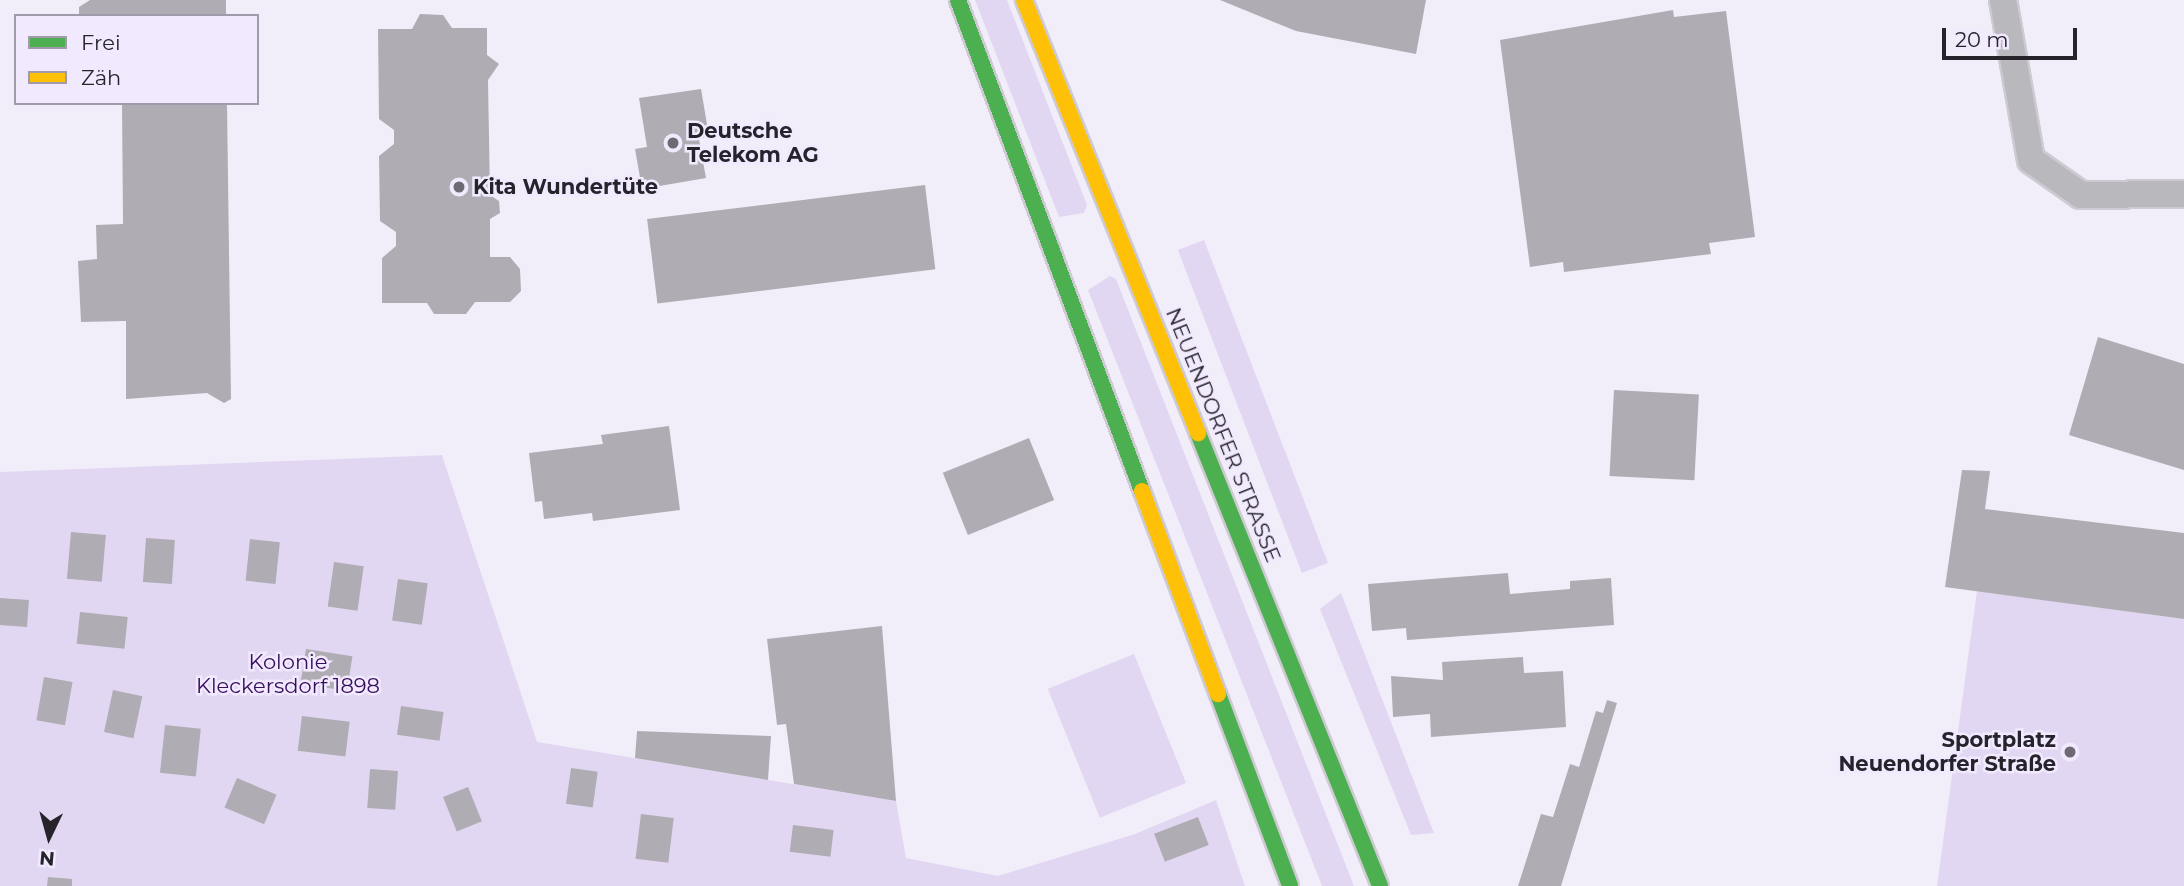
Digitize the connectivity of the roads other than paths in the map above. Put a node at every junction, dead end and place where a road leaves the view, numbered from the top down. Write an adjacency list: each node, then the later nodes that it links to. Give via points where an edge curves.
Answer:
1 (958, 0): 5 (main road)
2 (1024, 0): 6 (main road, NEUENDORFER STRASSE)
3 (2003, 0): 4 (lane, via 2031,160 2081,195)
4 (2184, 194)
5 (1290, 886)
6 (1380, 886)

